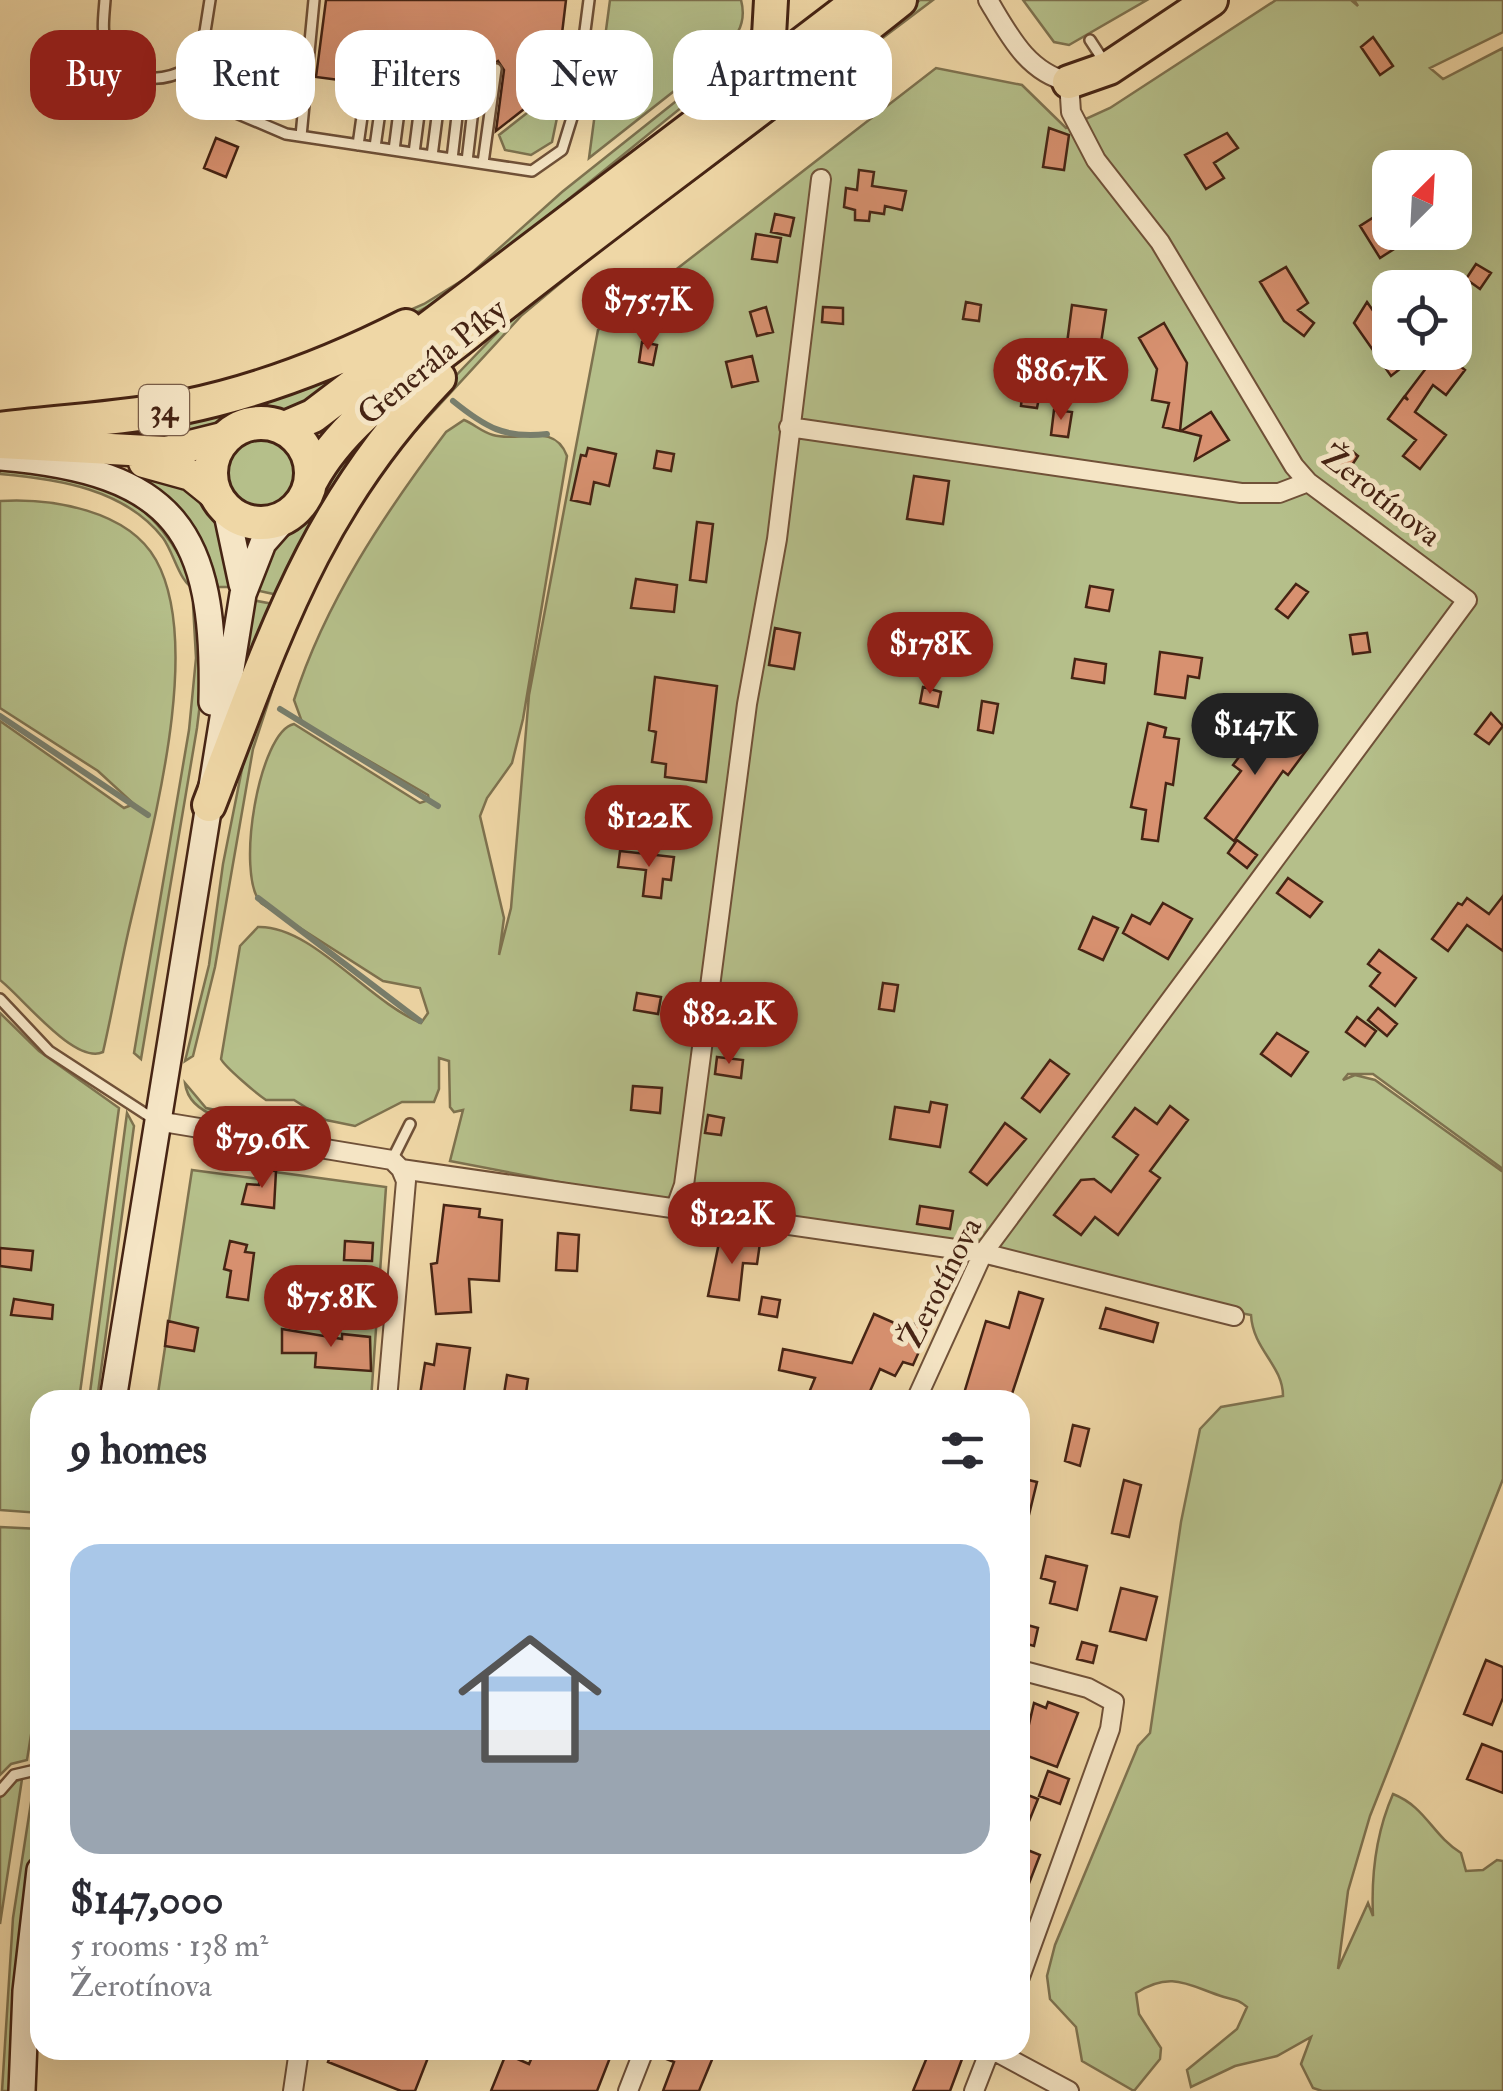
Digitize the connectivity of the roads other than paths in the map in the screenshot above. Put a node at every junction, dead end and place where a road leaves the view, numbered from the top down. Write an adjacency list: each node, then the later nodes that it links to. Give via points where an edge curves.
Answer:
1 (105, 0): 15 (lane, via 104,33 118,62 152,81)
2 (210, 0): 10 (lane)
3 (314, 0): 27 (lane)
4 (589, 0): 35 (lane, via 575,108 562,150 532,171)
5 (771, 0): 11 (highway)
6 (860, 0): 12 (highway, Generála Píky / 34)
7 (900, 0): 37 (highway, Generála Píky / 34)
8 (988, 0): 16 (street, via 1030,62)
9 (1211, 0): 14 (highway)
10 (205, 30)
11 (770, 30)
12 (820, 30)
13 (1090, 40): 14 (lane)
14 (1110, 68): 16 (highway)
15 (176, 75)
16 (1069, 82): 46 (street, Žerotínova, via 1071,112 1096,160 1160,242)
17 (253, 120): 27 (lane)
18 (361, 120): 28 (lane)
19 (379, 120): 29 (lane)
20 (398, 120): 30 (lane)
21 (418, 120): 31 (lane)
22 (437, 120): 32 (lane)
23 (457, 120): 33 (lane)
24 (472, 120): 34 (lane)
25 (489, 120): 35 (lane)
26 (701, 120): 37 (highway, Generála Píky / 34)
27 (301, 136): 28 (lane)
28 (358, 145): 29 (lane)
29 (375, 147): 30 (lane)
30 (394, 150): 31 (lane)
31 (414, 153): 32 (lane)
32 (432, 156): 33 (lane)
33 (452, 159): 34 (lane)
34 (467, 161): 35 (lane)
35 (483, 164)
36 (822, 179): 39 (street)
37 (512, 282): 38 (highway, Generála Píky / 34, via 313,416); 40 (highway, 34, via 286,379 181,408); 45 (highway, Generála Píky / 34, via 342,434); 50 (highway, via 344,496 286,605)
38 (285, 428): 41 (highway, 34, via 254,423); 45 (highway, via 306,450)
39 (789, 428): 46 (street, via 1241,494 1279,493); 55 (street)
40 (0, 429)
41 (226, 437): 43 (main road, 34, via 166,452); 47 (highway, 34, via 212,464)
42 (0, 443): 43 (main road, 34)
43 (72, 448): 47 (main road, 34, via 179,470)
44 (0, 456): 50 (main road, via 127,485 183,532 209,593 214,635)
45 (311, 481): 48 (highway, 34)
46 (1308, 482): 56 (street, Žerotínova, via 1467,600)
47 (221, 502): 48 (highway, 34, via 255,523); 49 (main road, via 239,554)
48 (285, 518): 49 (main road, via 263,542)
49 (243, 594): 50 (main road)
50 (209, 805): 52 (main road)
51 (0, 999): 52 (lane, via 50,1051)
52 (158, 1121): 54 (street); 58 (main road)
53 (410, 1124): 54 (lane)
54 (397, 1164): 55 (street); 59 (street, via 406,1181)
55 (676, 1206): 56 (street)
56 (982, 1253): 57 (street); 60 (street, Žerotínova)
57 (1234, 1316)
58 (116, 1390)
59 (388, 1390)
60 (920, 1390)
61 (1030, 1673): 64 (street, via 1114,1702)
62 (30, 1771): 63 (lane, via 14,1775)
63 (0, 1791)
64 (1030, 1949)
65 (30, 1956): 70 (main road)
66 (297, 2060): 71 (street)
67 (640, 2060): 72 (street)
68 (987, 2060): 73 (street)
69 (1010, 2060): 74 (street)
70 (22, 2091)
71 (292, 2091)
72 (628, 2091)
73 (974, 2091)
74 (1069, 2091)

